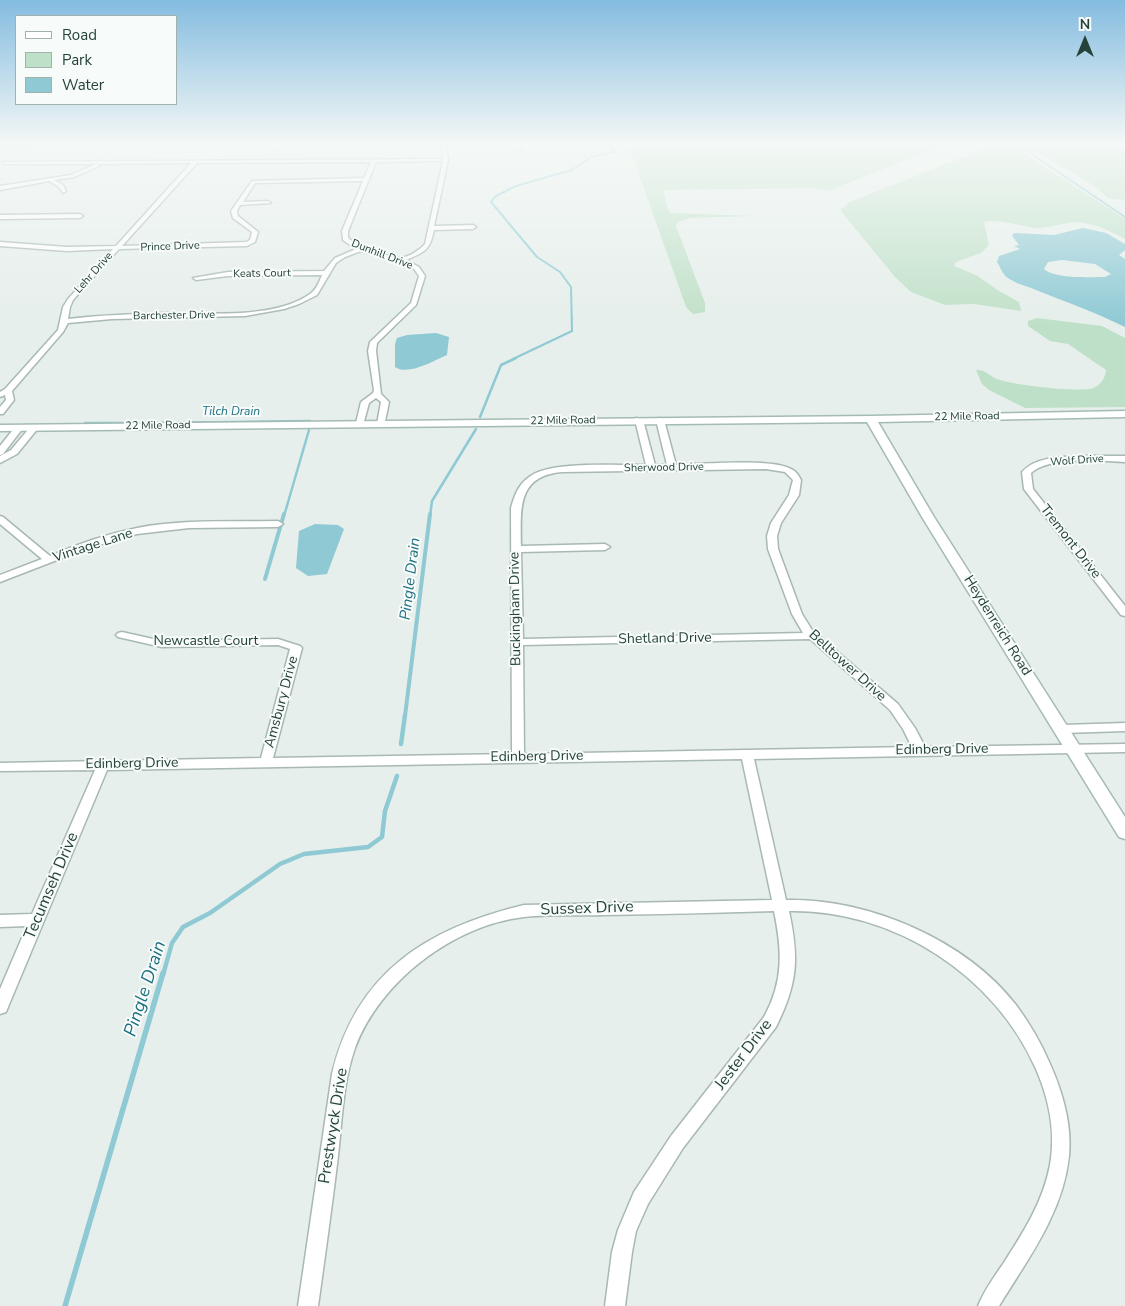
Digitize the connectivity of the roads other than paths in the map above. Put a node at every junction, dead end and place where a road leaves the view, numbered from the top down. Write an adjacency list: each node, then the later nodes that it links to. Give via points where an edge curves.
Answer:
1 (158, 203): 13 (street, Lehr Drive)
2 (268, 203): 5 (street)
3 (357, 203): 14 (street, Dunhill Drive, via 344,234 346,241)
4 (437, 203): 9 (street)
5 (238, 204): 11 (street, via 235,217 255,232)
6 (80, 216): 7 (street)
7 (0, 217)
8 (473, 227): 9 (street)
9 (432, 228): 16 (street, via 425,249)
10 (0, 244): 12 (street, Prince Drive)
11 (250, 244): 13 (street, Prince Drive)
12 (12, 245): 13 (street, Prince Drive); 15 (street)
13 (117, 248): 19 (street, Lehr Drive, via 68,303 64,310)
14 (361, 249): 16 (street, Dunhill Drive); 17 (street, Barchester Drive, via 335,261)
15 (0, 250)
16 (401, 260): 21 (street, Dunhill Drive, via 418,270 421,279 414,304 372,346)
17 (327, 273): 18 (street, Keats Court, via 228,274); 19 (street, Barchester Drive, via 314,294 283,308 238,315 113,316)
18 (196, 278)
19 (65, 321): 20 (street, Lehr Drive, via 61,331)
20 (8, 391): 22 (street, Lehr Drive); 23 (street, Lehr Drive, via 10,400)
21 (377, 394): 28 (street, via 366,402); 29 (street, Dunhill Drive, via 385,402)
22 (0, 395)
23 (0, 412)
24 (1125, 414): 25 (street, 22 Mile Road)
25 (871, 419): 27 (street, 22 Mile Road); 52 (street, Heydenreich Road, via 928,517)
26 (639, 420): 27 (street, 22 Mile Road); 29 (street, 22 Mile Road); 35 (street)
27 (660, 420): 36 (street)
28 (360, 423): 29 (street, 22 Mile Road); 30 (street, 22 Mile Road)
29 (380, 424)
30 (34, 427): 32 (street, 22 Mile Road); 33 (street, via 14,452)
31 (0, 428): 32 (street, 22 Mile Road)
32 (19, 428): 33 (street)
33 (0, 456)
34 (1125, 459): 37 (street, Wolf Drive, via 1069,460)
35 (651, 468): 36 (street, Sherwood Drive); 39 (street, Sherwood Drive)
36 (672, 468): 38 (street, Sherwood Drive, via 766,466)
37 (1029, 468): 46 (street, Tremont Drive, via 1026,478 1029,489)
38 (787, 470): 48 (street, Belltower Drive, via 797,480 796,490 776,523 772,542 797,614)
39 (541, 471): 43 (street, Buckingham Drive, via 530,479 517,503)
40 (0, 519): 44 (street)
41 (278, 524): 44 (street, Vintage Lane, via 149,529 109,538)
42 (605, 547): 43 (street)
43 (516, 549): 49 (street, Buckingham Drive)
44 (49, 560): 45 (street, Vintage Lane)
45 (0, 579)
46 (1125, 613)
47 (122, 635): 50 (street, Newcastle Court, via 162,644 278,642)
48 (813, 636): 49 (street, Shetland Drive); 55 (street, Belltower Drive, via 894,707)
49 (516, 642): 57 (street, Buckingham Drive)
50 (291, 645): 58 (street, Amsbury Drive, via 296,651)
51 (1125, 727): 52 (street)
52 (1063, 729): 53 (street, Heydenreich Road)
53 (1074, 748): 54 (street, Edinberg Drive); 55 (street, Edinberg Drive); 61 (street, Heydenreich Road)
54 (1125, 748)
55 (920, 750): 56 (street, Edinberg Drive)
56 (747, 754): 57 (street, Edinberg Drive); 62 (street, Jester Drive)
57 (518, 757): 58 (street, Edinberg Drive)
58 (266, 762): 59 (street, Edinberg Drive)
59 (103, 764): 60 (street, Edinberg Drive); 63 (street, Tecumseh Drive)
60 (0, 767)
61 (1125, 832)
62 (782, 905): 65 (street, Sussex Drive, via 524,911 462,928); 68 (street, Jester Drive, via 789,960 779,1004 770,1022 677,1142 641,1198 627,1230); 69 (street, Sussex Drive, via 826,906 868,915 937,945 989,986 1015,1017 1037,1052 1057,1108 1060,1164 1049,1203)
63 (37, 920): 64 (street); 66 (street, Tecumseh Drive)
64 (0, 921)
65 (406, 964): 67 (street, Prestwyck Drive, via 376,996 354,1030 347,1049 337,1094)
66 (0, 1007)
67 (308, 1306)
68 (615, 1306)
69 (988, 1306)

